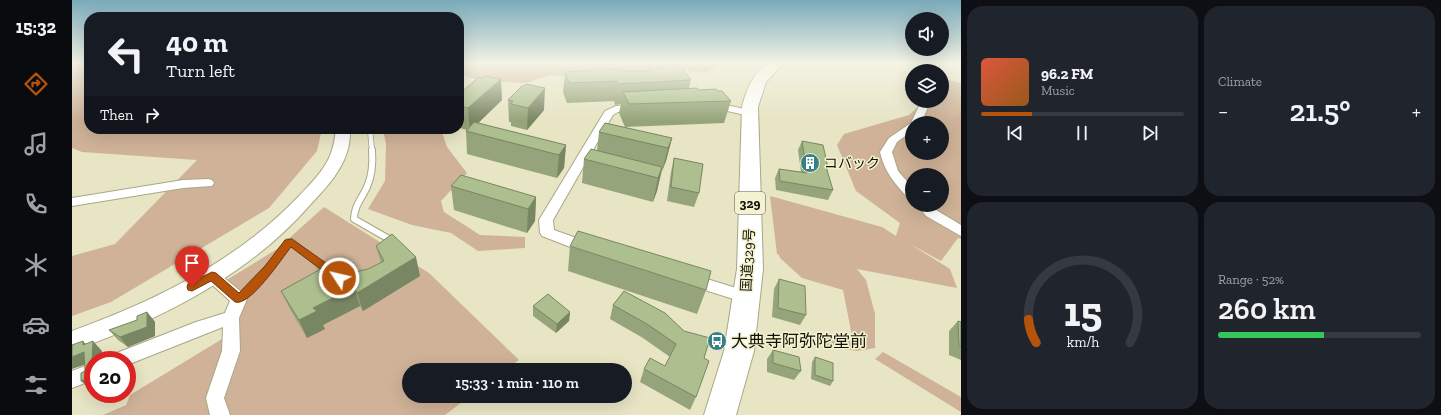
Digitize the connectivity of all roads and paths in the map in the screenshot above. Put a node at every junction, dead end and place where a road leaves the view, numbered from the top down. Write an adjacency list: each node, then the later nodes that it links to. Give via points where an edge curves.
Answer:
1 (758, 82): 4 (highway, 国道329号 / 329)
2 (699, 104): 4 (street)
3 (646, 107): 14 (street, via 616,109 609,113 546,220 547,233)
4 (750, 113): 18 (highway, 国道329号 / 329, via 750,269)
5 (905, 131): 9 (street, via 893,140 886,152 888,164)
6 (342, 134): 16 (main road, via 336,159 312,193 254,246)
7 (370, 134): 13 (lane, via 372,172 353,211 354,219)
8 (208, 183): 10 (street, via 183,184)
9 (905, 188)
10 (72, 202)
11 (930, 212): 12 (street)
12 (961, 231)
13 (389, 239)
14 (601, 252)
15 (333, 273): 19 (lane, via 292,242 288,242 269,269)
16 (212, 276): 19 (street); 21 (main road, via 139,314)
17 (681, 277): 18 (street)
18 (746, 297): 26 (highway, 国道329号 / 329, via 739,351)
19 (239, 299): 20 (street)
20 (232, 318): 22 (street, via 202,326); 25 (street, via 231,351 215,398)
21 (72, 341)
22 (136, 353)
23 (84, 375): 24 (street)
24 (72, 380)
25 (220, 415)
26 (720, 415)

